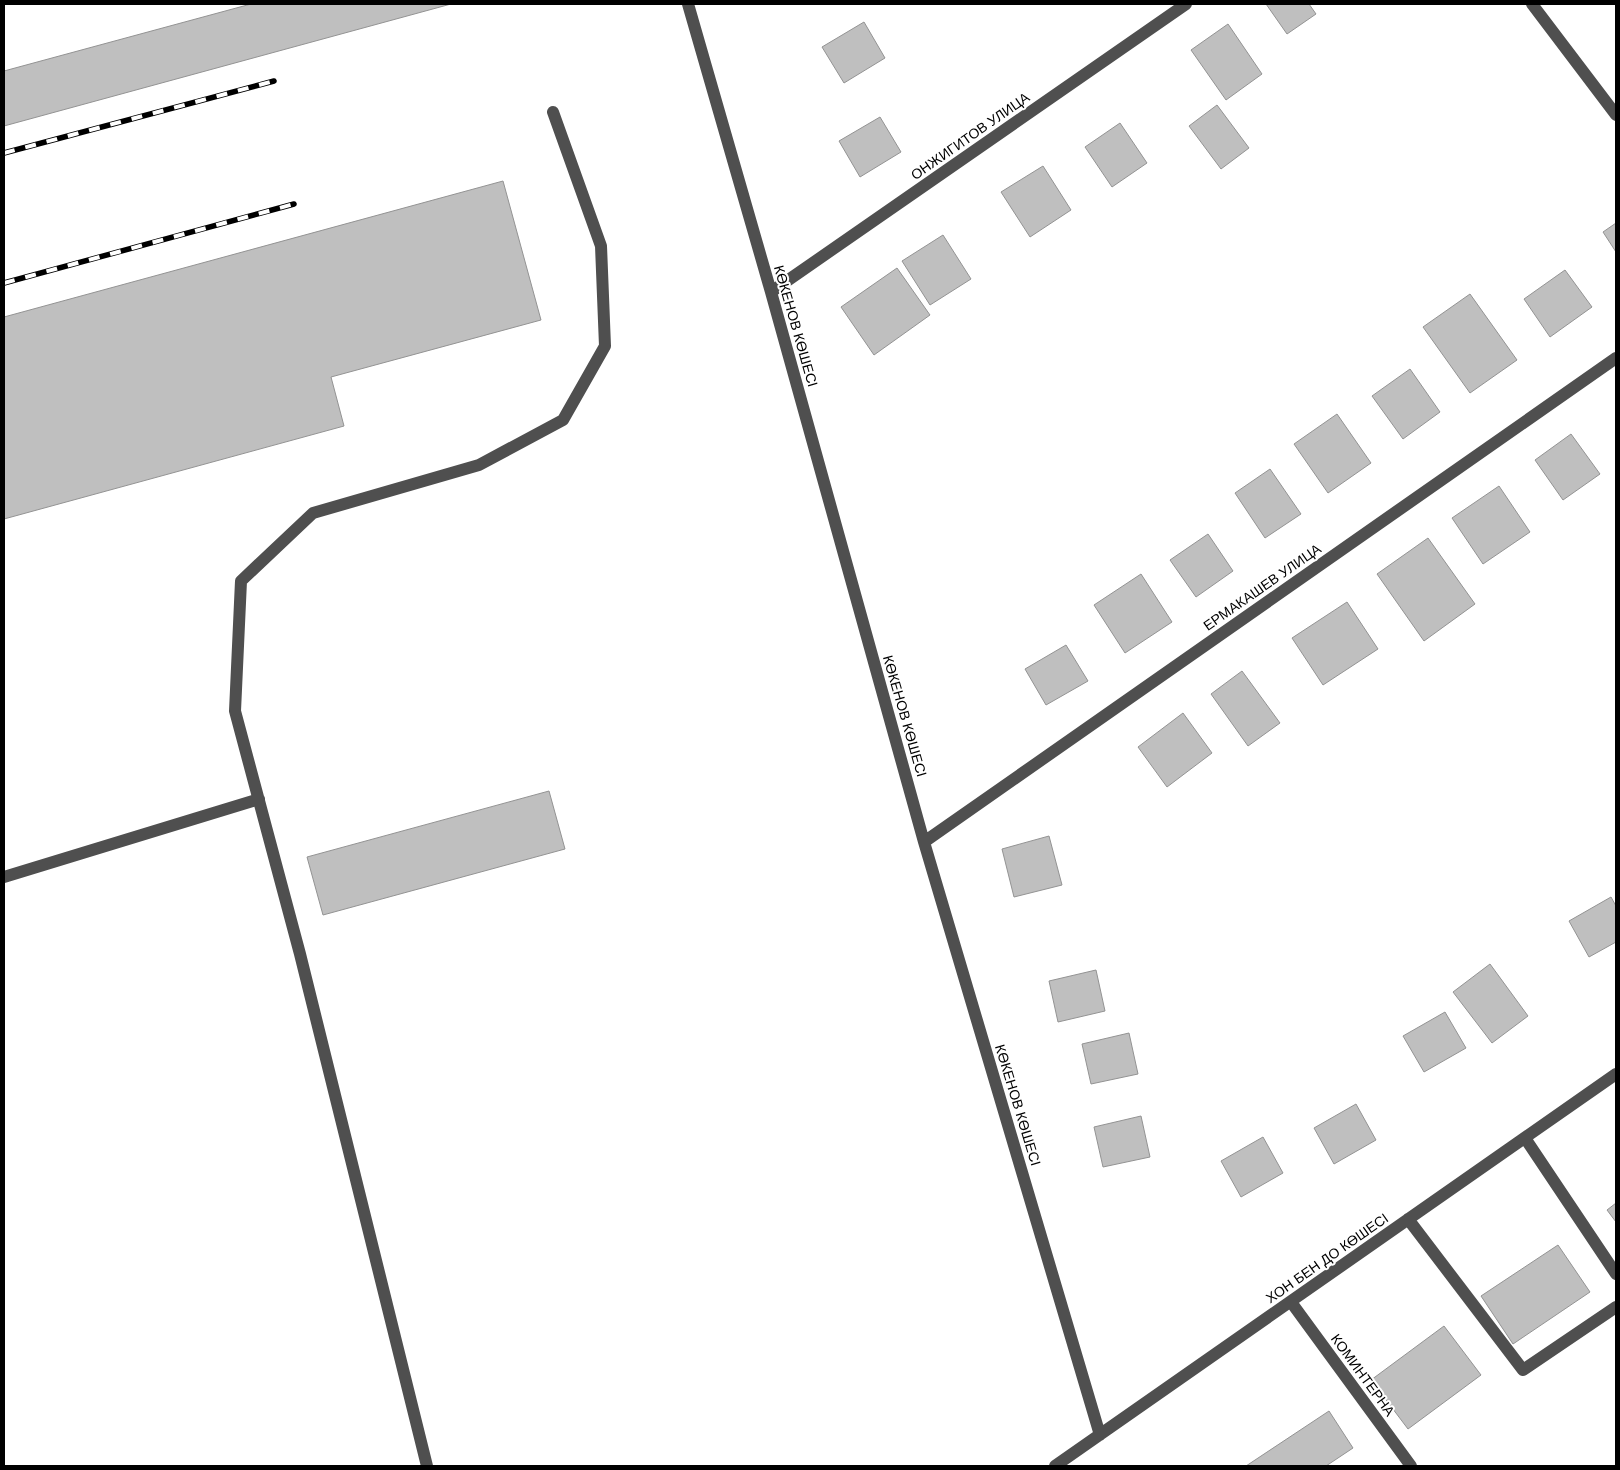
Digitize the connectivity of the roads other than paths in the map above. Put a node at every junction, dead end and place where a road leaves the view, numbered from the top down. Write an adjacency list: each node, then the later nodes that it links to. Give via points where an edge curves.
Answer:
1 (688, 4): 6 (street, КӨКЕНОВ КӨШЕСІ)
2 (1186, 4): 6 (street, ОНЖИГИТОВ УЛИЦА)
3 (1532, 4): 5 (street)
4 (552, 112): 8 (street, via 601,246 604,346 563,420 479,465 313,513 241,582 235,711)
5 (1616, 115)
6 (771, 292): 9 (street, КӨКЕНОВ КӨШЕСІ)
7 (1616, 358): 9 (street, ЕРМАКАШЕВ УЛИЦА)
8 (259, 799): 10 (street); 18 (street)
9 (924, 842): 17 (street, КӨКЕНОВ КӨШЕСІ)
10 (4, 877)
11 (1616, 1074): 12 (street, ХОН БЕН ДО КӨШЕСІ)
12 (1525, 1138): 13 (street, ХОН БЕН ДО КӨШЕСІ); 14 (street)
13 (1408, 1219): 15 (street, ХОН БЕН ДО КӨШЕСІ); 16 (street, via 1523,1370)
14 (1616, 1274)
15 (1290, 1302): 17 (street, ХОН БЕН ДО КӨШЕСІ); 20 (street, КОМИНТЕРНА)
16 (1616, 1307)
17 (1100, 1435): 19 (street, ХОН БЕН ДО КӨШЕСІ)
18 (427, 1466)
19 (1055, 1466)
20 (1411, 1466)

